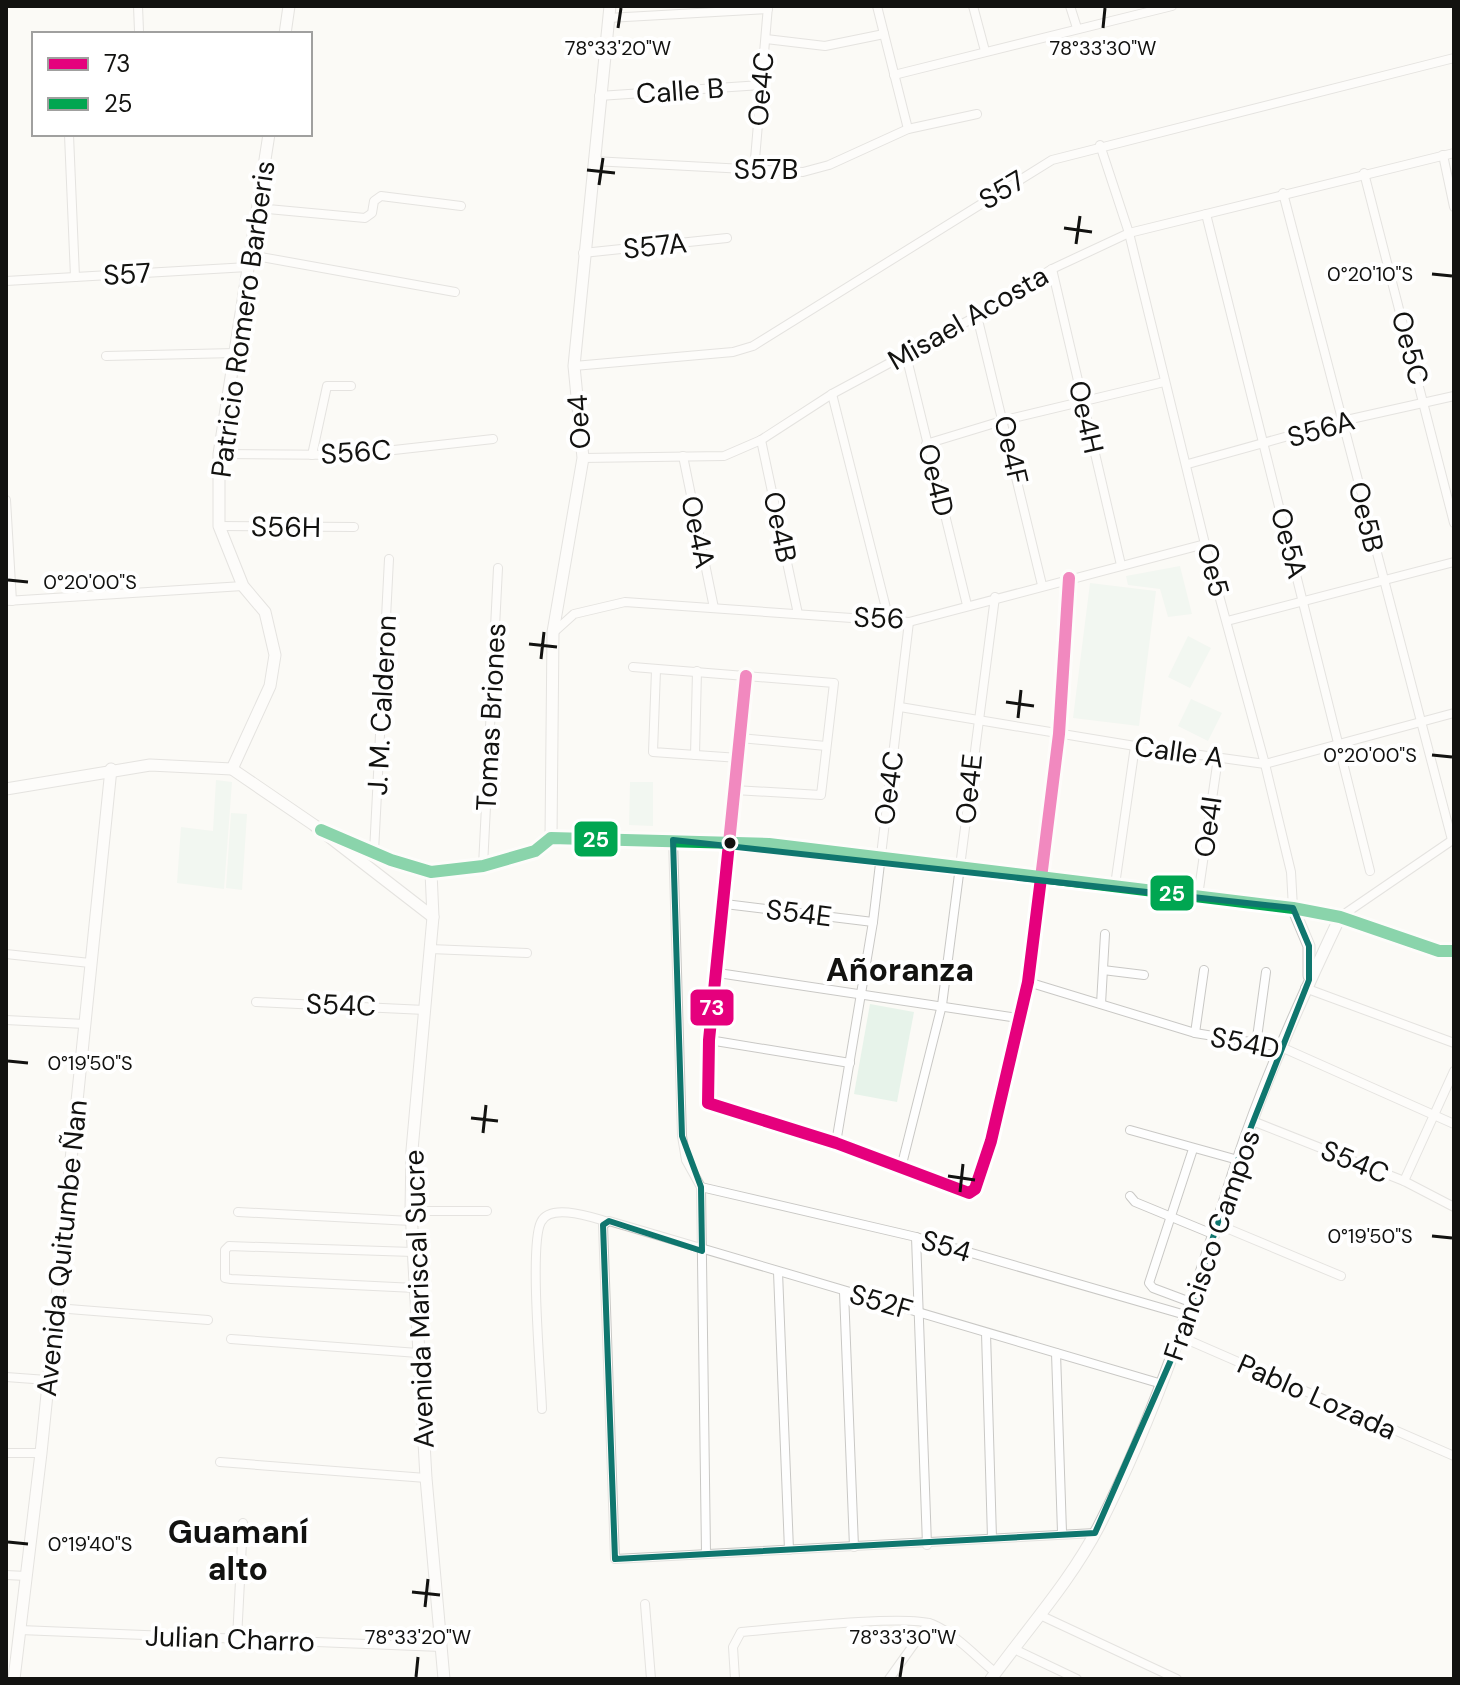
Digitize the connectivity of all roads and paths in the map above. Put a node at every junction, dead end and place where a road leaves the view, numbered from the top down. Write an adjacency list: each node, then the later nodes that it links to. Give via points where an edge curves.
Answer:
1 (138, 6): 10 (street)
2 (289, 6): 11 (street)
3 (877, 6): 12 (street)
4 (973, 6): 14 (street)
5 (1070, 6): 9 (street)
6 (768, 7): 8 (street); 13 (street, Oe4C)
7 (1167, 7): 9 (street)
8 (609, 12): 18 (street, Oe4)
9 (1077, 28): 14 (street)
10 (139, 31)
11 (285, 32)
12 (884, 34): 13 (street, via 825,46); 16 (street)
13 (766, 39): 17 (street, Oe4C)
14 (985, 51): 16 (street)
15 (1454, 58): 23 (street, S57)
16 (894, 75): 20 (street)
17 (761, 85): 18 (street, Calle B); 27 (street, Oe4C)
18 (599, 96): 26 (street, Oe4)
19 (977, 114): 20 (street, S57B)
20 (908, 129): 27 (street, S57B, via 829,165 803,172)
21 (69, 136): 39 (street)
22 (269, 136): 32 (street, Patricio Romero Barberis)
23 (1100, 145): 34 (street, Oe5); 46 (street, S57, via 1052,160 753,346)
24 (1454, 153): 25 (street, Misael Acosta)
25 (1443, 155): 28 (street, Misael Acosta); 31 (street)
26 (593, 161): 27 (street, S57B); 36 (street, Oe4)
27 (754, 171)
28 (1364, 173): 29 (street, Misael Acosta); 52 (street, Oe5C)
29 (1283, 193): 33 (street, Misael Acosta); 54 (street, Oe5B)
30 (461, 206): 32 (street, via 381,196 365,218)
31 (1454, 207)
32 (257, 208): 37 (street, Patricio Romero Barberis)
33 (1206, 214): 34 (street, Misael Acosta); 58 (street, Oe5A)
34 (1129, 233): 38 (street, Misael Acosta); 47 (street, Oe5)
35 (727, 238): 36 (street, S57A)
36 (583, 253): 46 (street, Oe4)
37 (249, 261): 39 (street, S57); 41 (street, S57); 43 (street, Patricio Romero Barberis)
38 (1052, 269): 42 (street, Misael Acosta); 51 (street, Oe4H)
39 (75, 277): 40 (street, S57)
40 (6, 281)
41 (455, 292)
42 (977, 316): 44 (street, Misael Acosta); 53 (street, Oe4F)
43 (235, 353): 45 (street); 59 (street, Patricio Romero Barberis)
44 (906, 355): 49 (street, Misael Acosta); 57 (street, Oe4D)
45 (106, 356)
46 (574, 366): 62 (street, Oe4)
47 (1164, 382): 51 (street); 63 (street, Oe5)
48 (351, 386): 60 (street, via 327,386)
49 (832, 394): 56 (street, Misael Acosta); 83 (street)
50 (1454, 396): 52 (street, S56A)
51 (1083, 401): 53 (street); 71 (street, Oe4H)
52 (1424, 402): 54 (street, S56A); 65 (street, Oe5C)
53 (1005, 420): 57 (street); 75 (street, Oe4F)
54 (1342, 421): 58 (street, S56A); 74 (street, Oe5B)
55 (493, 439): 60 (street, S56C)
56 (761, 440): 61 (street, Misael Acosta, via 724,456); 82 (street, Oe4B)
57 (926, 444): 80 (street, Oe4D)
58 (1263, 445): 63 (street, S56A); 78 (street, Oe5A)
59 (219, 454): 60 (street, S56C); 66 (street, Patricio Romero Barberis)
60 (312, 455)
61 (683, 456): 62 (street, Misael Acosta); 81 (street, Oe4A)
62 (583, 458): 86 (street, Oe4)
63 (1188, 464): 68 (street, Oe5)
64 (6, 500): 79 (street)
65 (1454, 523)
66 (219, 526): 67 (street, S56H); 76 (street, Patricio Romero Barberis)
67 (354, 527)
68 (1205, 544): 71 (street, S56); 84 (street, Oe5)
69 (389, 559): 113 (street, J. M. Calderon)
70 (1454, 562): 74 (street)
71 (1121, 565): 73 (street, S56)
72 (498, 568): 116 (street, Tomas Briones)
73 (1069, 578): 75 (street, S56); 95 (street)
74 (1382, 581): 78 (street); 94 (street, Oe5B)
75 (1042, 585): 77 (street, S56)
76 (243, 586): 79 (street); 105 (street, Patricio Romero Barberis, via 265,612 275,655 270,686)
77 (995, 597): 80 (street, S56); 93 (street, Oe4E)
78 (1304, 600): 84 (street); 97 (street, Oe5A)
79 (9, 601)
80 (967, 605): 85 (street, S56)
81 (714, 608): 82 (street, S56); 86 (street, S56, via 625,602 574,614)
82 (798, 614): 83 (street, S56)
83 (889, 620): 85 (street, S56)
84 (1227, 621): 103 (street, Oe5)
85 (909, 622): 91 (street, Oe4C)
86 (553, 632): 109 (street, Oe4)
87 (633, 667): 88 (street)
88 (656, 670): 89 (street); 100 (street, via 653,752)
89 (697, 671): 90 (street); 100 (street)
90 (746, 676): 96 (street); 98 (street, via 834,683)
91 (900, 707): 93 (street, Calle A); 114 (street, Oe4C)
92 (1454, 713): 94 (street, Calle A)
93 (976, 721): 95 (street, Calle A); 117 (street, Oe4E)
94 (1422, 722): 97 (street, Calle A); 111 (street, Oe5B)
95 (1059, 734): 99 (street, Calle A); 120 (street)
96 (740, 738): 98 (street); 101 (street)
97 (1342, 745): 103 (street, Calle A); 118 (street, Oe5A)
98 (826, 746): 107 (street, via 819,797)
99 (1135, 746): 102 (street, Calle A); 122 (street)
100 (695, 755): 101 (street)
101 (739, 758): 107 (street)
102 (1218, 758): 103 (street, Calle A); 123 (street, Oe4I)
103 (1265, 764): 125 (street, Oe5, via 1291,872)
104 (111, 769): 105 (street); 106 (street); 134 (street, Avenida Quitumbe Ñan)
105 (232, 769): 108 (street)
106 (6, 789)
107 (734, 790): 112 (street)
108 (321, 830): 113 (street); 121 (street)
109 (551, 838): 110 (street); 116 (street, via 535,851)
110 (673, 840): 112 (street); 166 (street, via 682,1136 686,1160)
111 (1453, 840): 127 (street, Francisco Campos)
112 (730, 843): 114 (street); 124 (street)
113 (374, 852): 115 (street)
114 (880, 855): 117 (street); 128 (street, Oe4C)
115 (391, 860): 119 (street); 121 (street, via 383,867)
116 (483, 866): 119 (street)
117 (961, 867): 120 (street); 145 (street, Oe4E)
118 (1370, 871)
119 (431, 872): 126 (street, Avenida Mariscal Sucre)
120 (1039, 875): 122 (street); 140 (street)
121 (382, 879): 126 (street)
122 (1115, 885): 123 (street)
123 (1198, 896): 125 (street)
124 (725, 904): 128 (street, S54E); 138 (street)
125 (1293, 908): 127 (street); 141 (street, via 1309,946)
126 (433, 917): 130 (street, Avenida Mariscal Sucre)
127 (1340, 917): 131 (street, via 1414,944); 141 (street, Francisco Campos)
128 (873, 922): 142 (street, Oe4C)
129 (1105, 934): 135 (street)
130 (430, 949): 132 (street); 146 (street, Avenida Mariscal Sucre)
131 (1454, 951)
132 (527, 953)
133 (6, 954): 134 (street)
134 (90, 963): 149 (street, Avenida Quitumbe Ñan)
135 (1103, 970): 139 (street); 144 (street)
136 (1204, 970): 150 (street)
137 (1266, 972): 153 (street)
138 (718, 973): 142 (street); 151 (street)
139 (1144, 975)
140 (1028, 982): 144 (street, S54D); 147 (street)
141 (1307, 984): 152 (street); 154 (street, Francisco Campos)
142 (863, 992): 145 (street); 155 (street, Oe4C)
143 (256, 1002): 146 (street, S54C)
144 (1101, 1004): 150 (street, S54D)
145 (942, 1005): 147 (street); 164 (street, Oe4E)
146 (425, 1010): 172 (street, Avenida Mariscal Sucre)
147 (1018, 1018): 164 (street, via 975,1189 969,1193)
148 (6, 1020): 149 (street)
149 (85, 1024): 183 (street, Avenida Quitumbe Ñan)
150 (1195, 1033): 153 (street, S54D)
151 (709, 1040): 155 (street); 161 (street, via 708,1103)
152 (1454, 1043)
153 (1256, 1045): 154 (street, S54D)
154 (1281, 1047): 157 (street, S54D); 158 (street, Francisco Campos)
155 (850, 1063): 161 (street, Oe4C)
156 (1454, 1071): 157 (street)
157 (1435, 1115): 159 (street, S54D); 165 (street)
158 (1255, 1122): 163 (street, Francisco Campos); 165 (street, S54C)
159 (1454, 1124)
160 (1130, 1130): 162 (street)
161 (836, 1143): 164 (street)
162 (1193, 1149): 163 (street); 171 (street)
163 (1238, 1160): 174 (street, Francisco Campos)
164 (901, 1168)
165 (1404, 1181): 168 (street, S54C)
166 (701, 1187): 175 (street, S54); 176 (street)
167 (1130, 1196): 171 (street)
168 (1454, 1207)
169 (487, 1211): 172 (street)
170 (238, 1212): 172 (street)
171 (1172, 1215): 174 (street); 182 (street, via 1149,1283)
172 (411, 1216): 177 (street, Avenida Mariscal Sucre)
173 (604, 1223): 176 (street, S52F); 195 (street, S52F, via 561,1213 541,1222 536,1255); 208 (street, via 613,1556)
174 (1217, 1230): 179 (street); 182 (street, Francisco Campos)
175 (916, 1237): 184 (street); 185 (street, S54)
176 (702, 1251): 178 (street, S52F); 208 (street)
177 (413, 1252): 180 (street, Avenida Mariscal Sucre); 180 (street, via 229,1246 223,1276)
178 (778, 1272): 181 (street, S52F); 207 (street)
179 (1341, 1276)
180 (415, 1288): 190 (street, Avenida Mariscal Sucre)
181 (844, 1292): 184 (street, S52F); 206 (street)
182 (1193, 1303): 185 (street, Francisco Campos)
183 (56, 1308): 186 (street); 193 (street, Avenida Quitumbe Ñan)
184 (918, 1313): 187 (street, S52F); 205 (street)
185 (1189, 1316): 188 (street, Francisco Campos)
186 (208, 1320)
187 (986, 1333): 191 (street, S52F); 204 (street)
188 (1181, 1337): 194 (street, Francisco Campos); 198 (street, Pablo Lozada)
189 (231, 1339): 190 (street)
190 (418, 1353): 200 (street, Avenida Mariscal Sucre)
191 (1056, 1353): 194 (street, S52F); 202 (street)
192 (6, 1377): 193 (street)
193 (47, 1380): 197 (street, Avenida Quitumbe Ñan)
194 (1162, 1384): 203 (street, Francisco Campos)
195 (542, 1409)
196 (6, 1453): 197 (street)
197 (41, 1453): 210 (street, Avenida Quitumbe Ñan)
198 (1454, 1456)
199 (220, 1462): 200 (street)
200 (426, 1478): 216 (street, Avenida Mariscal Sucre)
201 (243, 1523): 215 (street)
202 (1062, 1532): 203 (street); 204 (street)
203 (1095, 1533): 212 (street, Francisco Campos)
204 (992, 1538): 205 (street)
205 (927, 1545): 206 (street)
206 (854, 1547): 207 (street)
207 (789, 1550): 208 (street)
208 (706, 1553)
209 (6, 1575): 210 (street)
210 (26, 1576): 214 (street, Avenida Quitumbe Ñan)
211 (645, 1604): 221 (street)
212 (1042, 1616): 217 (street, Francisco Campos); 225 (street)
213 (929, 1623): 218 (street); 222 (street, via 741,1632 733,1647); 223 (street)
214 (20, 1630): 215 (street, Julian Charro); 219 (street, Avenida Quitumbe Ñan)
215 (237, 1639): 216 (street, Julian Charro)
216 (441, 1647): 220 (street, Avenida Mariscal Sucre)
217 (1014, 1649): 218 (street, Francisco Campos); 224 (street)
218 (993, 1676)
219 (11, 1678)
220 (444, 1679)
221 (651, 1679)
222 (735, 1679)
223 (889, 1679)
224 (1077, 1679)
225 (1177, 1679)

